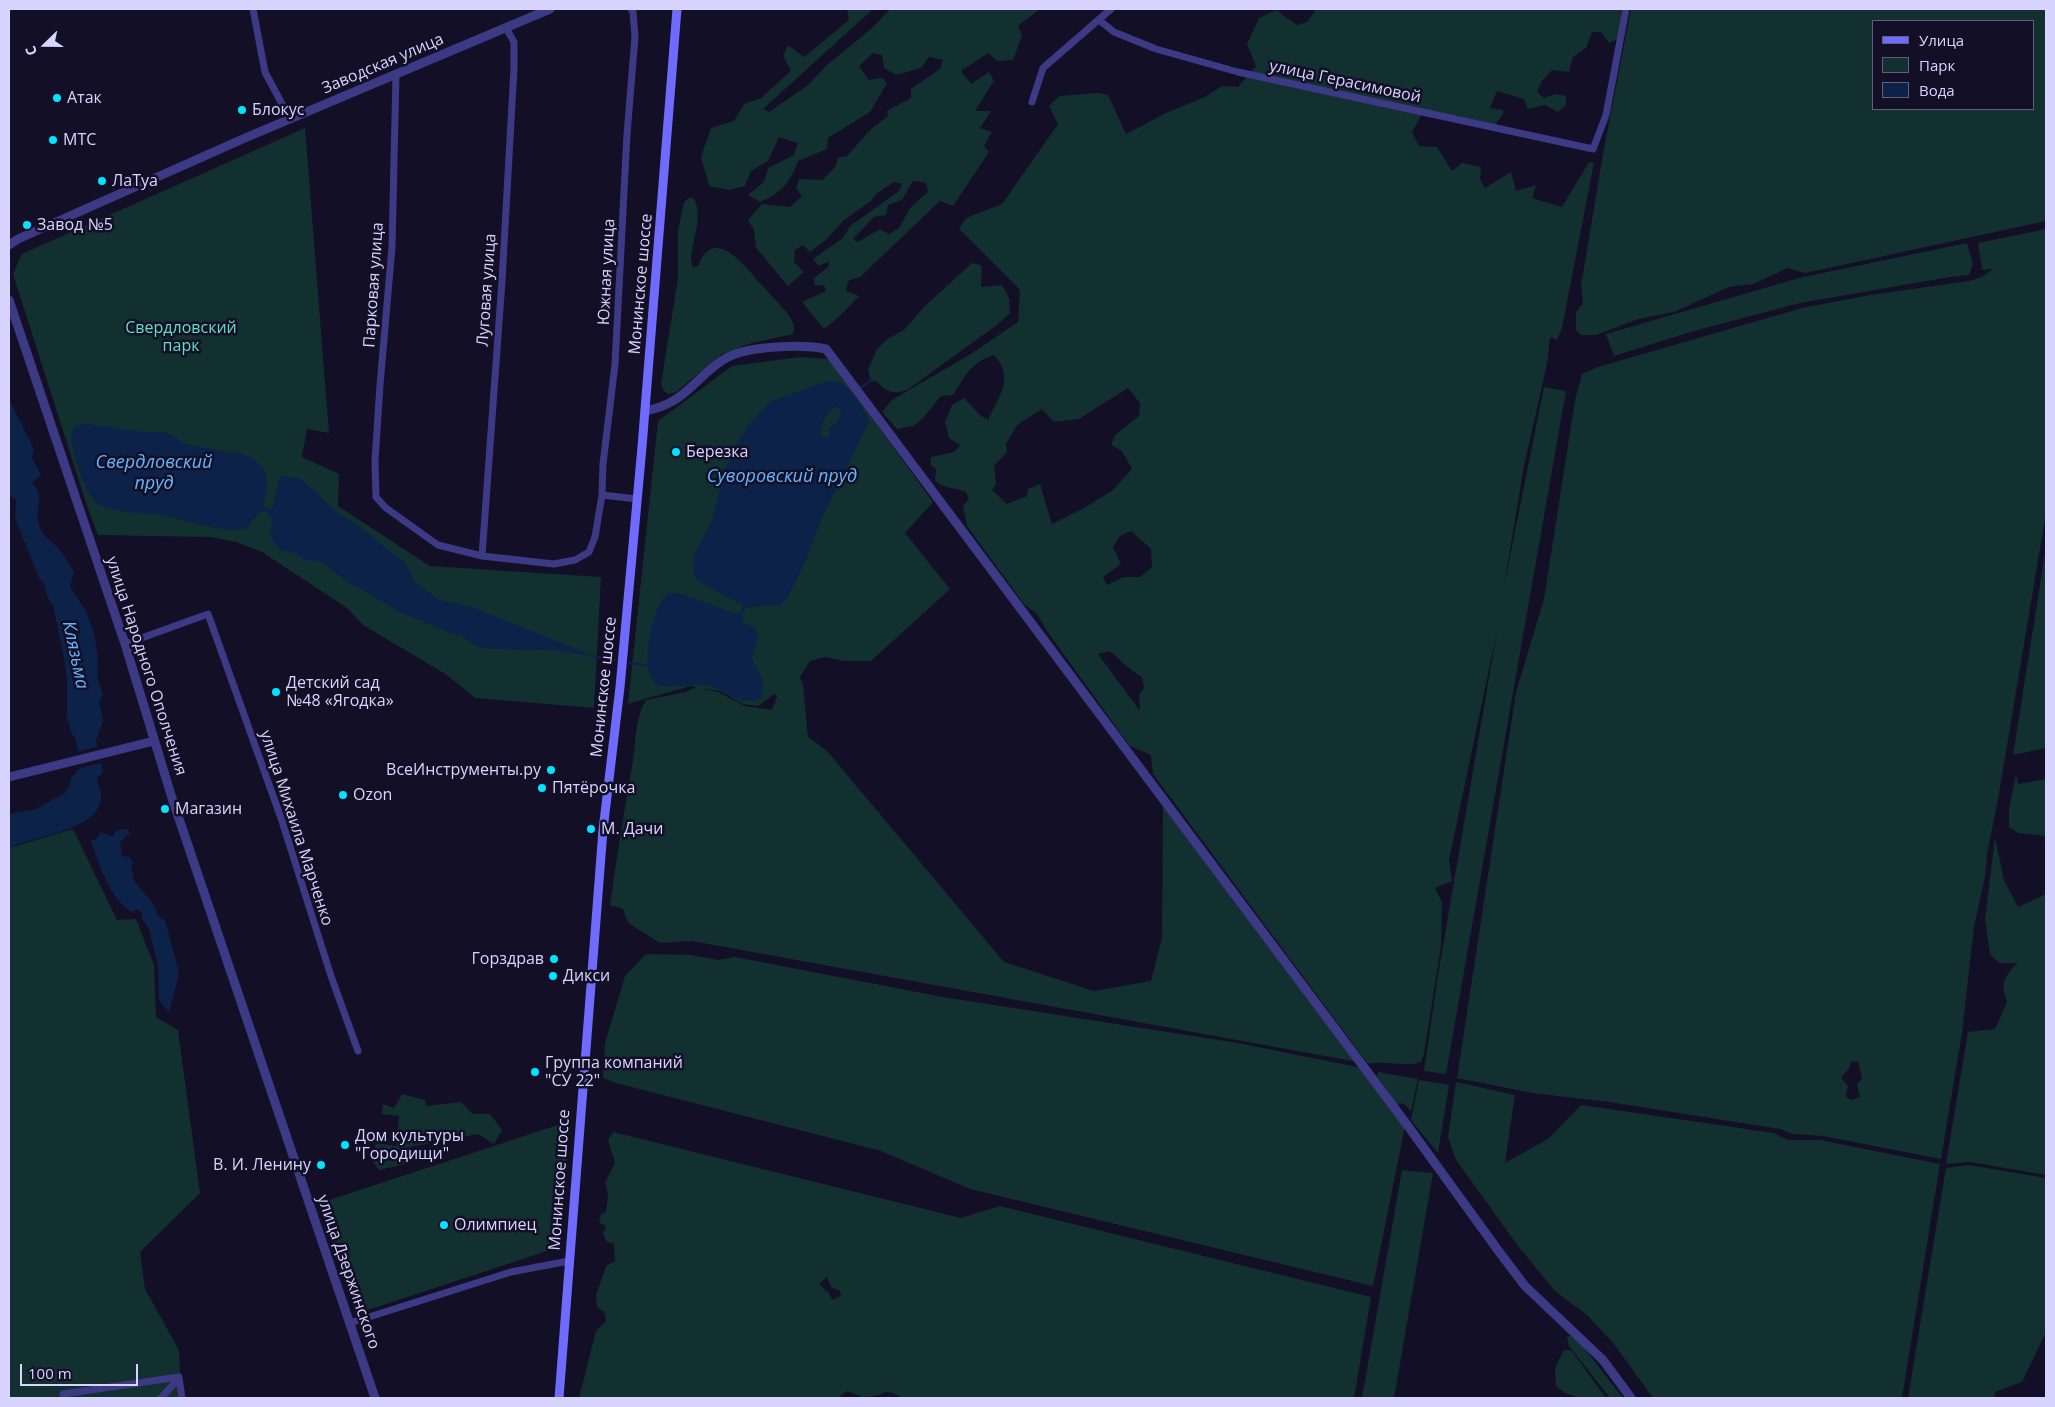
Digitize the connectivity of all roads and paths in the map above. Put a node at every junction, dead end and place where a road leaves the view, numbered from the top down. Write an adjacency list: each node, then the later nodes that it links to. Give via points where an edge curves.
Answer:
1 (253, 9): 11 (street, via 265,72)
2 (550, 9): 8 (street, Заводская улица)
3 (631, 9): 15 (street, Южная улица, via 635,37 615,364)
4 (677, 9): 14 (main road, Монинское шоссе)
5 (1111, 9): 7 (street)
6 (1626, 9): 7 (street, улица Герасимовой, via 1606,116 1593,149 1238,72 1156,50 1114,32)
7 (1099, 20): 10 (street, via 1043,68)
8 (506, 28): 9 (street, Заводская улица); 17 (street, Луговая улица, via 514,42 514,68)
9 (396, 75): 11 (street, Заводская улица); 17 (street, Парковая улица, via 392,247 375,461 376,496 386,508 438,545)
10 (1032, 102)
11 (290, 120): 12 (street, Заводская улица)
12 (9, 245)
13 (9, 300): 18 (street, улица Народного Ополчения)
14 (645, 411): 16 (main road, Монинское шоссе); 31 (street, via 671,402 728,357 746,351 791,347 826,349 1500,1253 1526,1286 1603,1360)
15 (602, 495): 16 (street); 17 (street, Южная улица, via 595,538 589,552 575,560 554,564)
16 (637, 499): 23 (main road, Монинское шоссе, via 603,830)
17 (482, 556)
18 (125, 644): 19 (street, улица Народного Ополчения); 22 (street, улица Михаила Марченко, via 208,614 281,818)
19 (154, 741): 20 (street); 21 (street, улица Народного Ополчения)
20 (9, 777)
21 (255, 1041): 24 (street, улица Дзержинского)
22 (358, 1051)
23 (569, 1261): 24 (street, via 511,1272); 30 (main road, Монинское шоссе)
24 (350, 1323): 29 (street, улица Дзержинского)
25 (179, 1378): 26 (street); 27 (street); 28 (street)
26 (63, 1394)
27 (161, 1398)
28 (182, 1398)
29 (375, 1398)
30 (559, 1398)
31 (1631, 1398)

